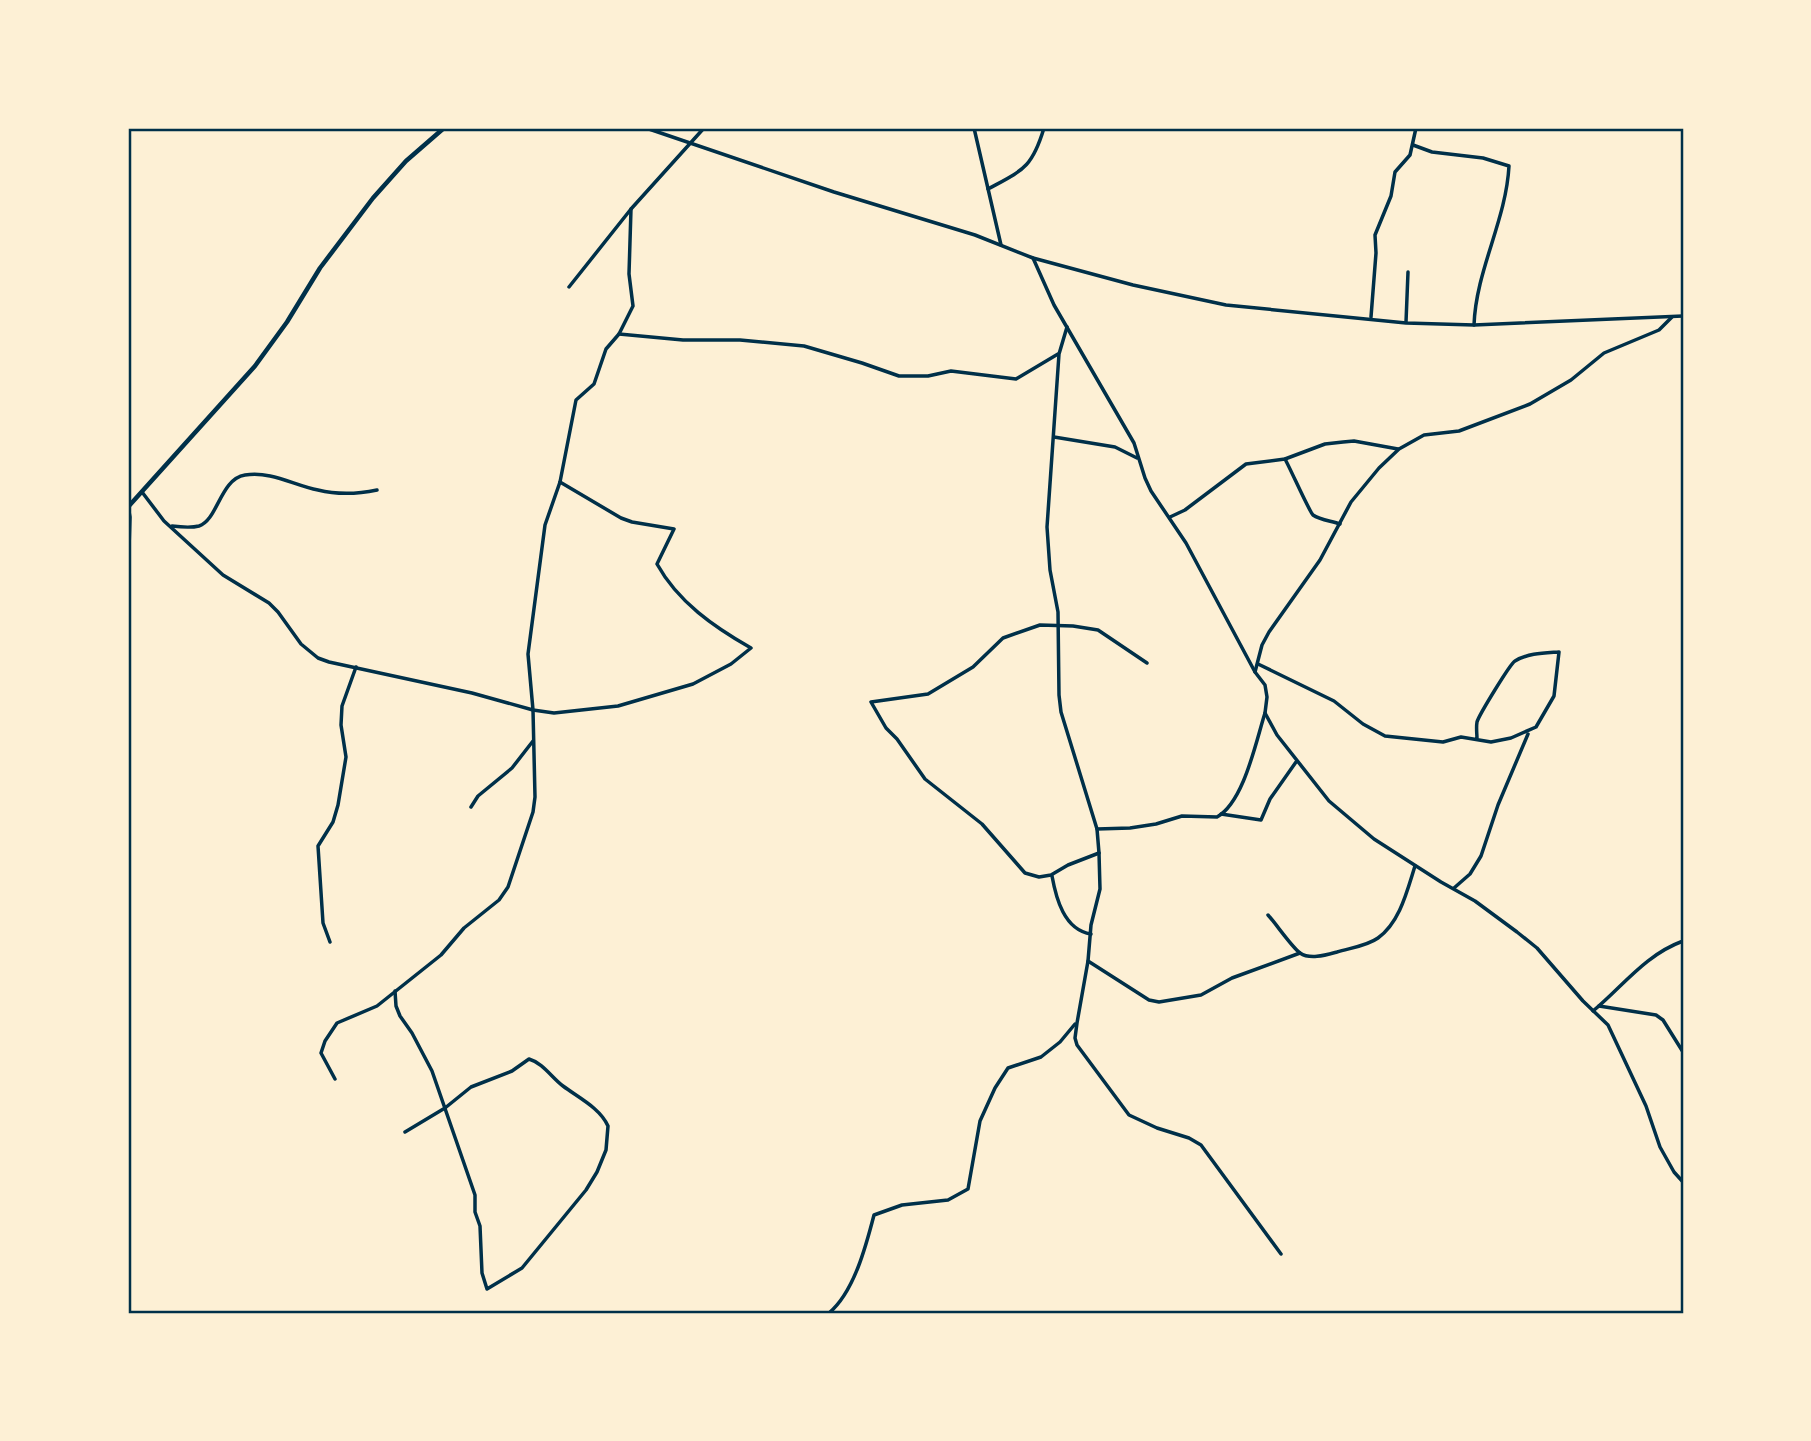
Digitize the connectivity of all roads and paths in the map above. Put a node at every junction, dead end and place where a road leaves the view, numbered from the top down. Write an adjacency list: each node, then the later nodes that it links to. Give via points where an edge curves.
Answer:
1 (444, 128): 29 (street, via 406,160 373,198 262,357)
2 (646, 128): 7 (street)
3 (704, 128): 7 (street)
4 (974, 128): 9 (street)
5 (1044, 128): 9 (street, via 1028,166)
6 (1416, 128): 8 (street)
7 (690, 144): 10 (street); 11 (street)
8 (1413, 145): 16 (street, via 1408,159 1395,172 1375,235); 19 (street, via 1509,166 1505,205 1476,299)
9 (988, 189): 11 (street)
10 (631, 209): 14 (street); 21 (street, via 633,306)
11 (1001, 245): 12 (street)
12 (1033, 258): 16 (street, via 1226,305); 20 (street)
13 (1408, 272): 18 (street)
14 (569, 287)
15 (1683, 316): 17 (street)
16 (1371, 317): 18 (street)
17 (1672, 317): 19 (street); 24 (street, via 1659,330 1604,353 1571,380 1530,404 1459,431 1424,435)
18 (1406, 323): 19 (street)
19 (1474, 325)
20 (1067, 327): 22 (street); 26 (street, via 1134,443)
21 (619, 334): 22 (street, via 794,345 899,376 951,371 1016,379); 27 (street, via 606,349 594,384 576,400)
22 (1059, 354): 23 (street)
23 (1053, 437): 26 (street, via 1115,447); 35 (street, via 1047,538)
24 (1399, 449): 25 (street, via 1343,442); 32 (street, via 1351,502)
25 (1285, 459): 31 (street, via 1246,464); 32 (street, via 1311,514)
26 (1139, 460): 31 (street, via 1148,485)
27 (560, 482): 40 (street, via 545,525 534,600 528,654); 40 (street, via 632,523 674,529 657,564 664,576 685,601 751,648 703,680 618,706 554,713)
28 (377, 490): 33 (street, via 353,494 322,491 289,479 246,475 228,487 205,523)
29 (142, 492): 30 (street); 33 (street)
30 (128, 506): 34 (street)
31 (1170, 517): 39 (street)
32 (1340, 524): 37 (street, via 1269,632)
33 (170, 526): 38 (street, via 223,575 269,603 311,653)
34 (128, 581)
35 (1058, 624): 36 (street, via 1098,630); 48 (street, via 1061,712); 51 (street, via 1012,633 973,667 928,694 871,702 925,779 982,824 1026,873)
36 (1147, 663)
37 (1258, 664): 39 (street); 43 (street, via 1334,701 1385,736 1443,742)
38 (356, 667): 40 (street); 56 (street, via 342,706 346,757 336,814 318,846 323,923)
39 (1255, 671): 41 (street, via 1266,691)
40 (533, 710): 44 (street)
41 (1265, 713): 45 (street); 47 (street, via 1237,794)
42 (1529, 732): 43 (street, via 1502,741); 43 (street, via 1553,696 1559,652 1539,653 1510,665 1480,714); 52 (street, via 1481,856 1471,874)
43 (1477, 739)
44 (534, 741): 46 (street); 59 (street, via 534,806 508,887 441,955)
45 (1296, 762): 47 (street, via 1261,820); 50 (street, via 1346,816)
46 (471, 807)
47 (1222, 814): 48 (street)
48 (1097, 829): 49 (street)
49 (1099, 853): 51 (street); 54 (street, via 1100,889)
50 (1415, 866): 52 (street); 57 (street, via 1403,904 1377,939 1319,956)
51 (1051, 875): 54 (street, via 1070,922)
52 (1453, 889): 61 (street, via 1537,948)
53 (1268, 915): 57 (street)
54 (1091, 934): 58 (street)
55 (1683, 941): 60 (street, via 1633,971)
56 (330, 942)
57 (1300, 953): 58 (street, via 1232,978 1201,995 1159,1002)
58 (1088, 961): 62 (street)
59 (395, 990): 64 (street, via 377,1006 331,1028 321,1053); 65 (street, via 400,1016 432,1071)
60 (1599, 1006): 61 (street); 63 (street, via 1656,1015)
61 (1593, 1011): 67 (street, via 1608,1025 1660,1147)
62 (1077, 1023): 68 (street, via 1075,1038 1082,1054 1119,1104 1140,1121 1201,1145); 69 (street, via 1041,1058 1008,1068 980,1121 968,1189 948,1200 902,1205 874,1215 860,1262 841,1300)
63 (1683, 1052)
64 (335, 1079)
65 (445, 1108): 65 (street, via 475,1195 482,1273 488,1289 522,1268 586,1190 606,1150 608,1126 597,1111 529,1059 471,1087); 66 (street)
66 (405, 1132)
67 (1683, 1182)
68 (1281, 1254)
69 (829, 1313)

